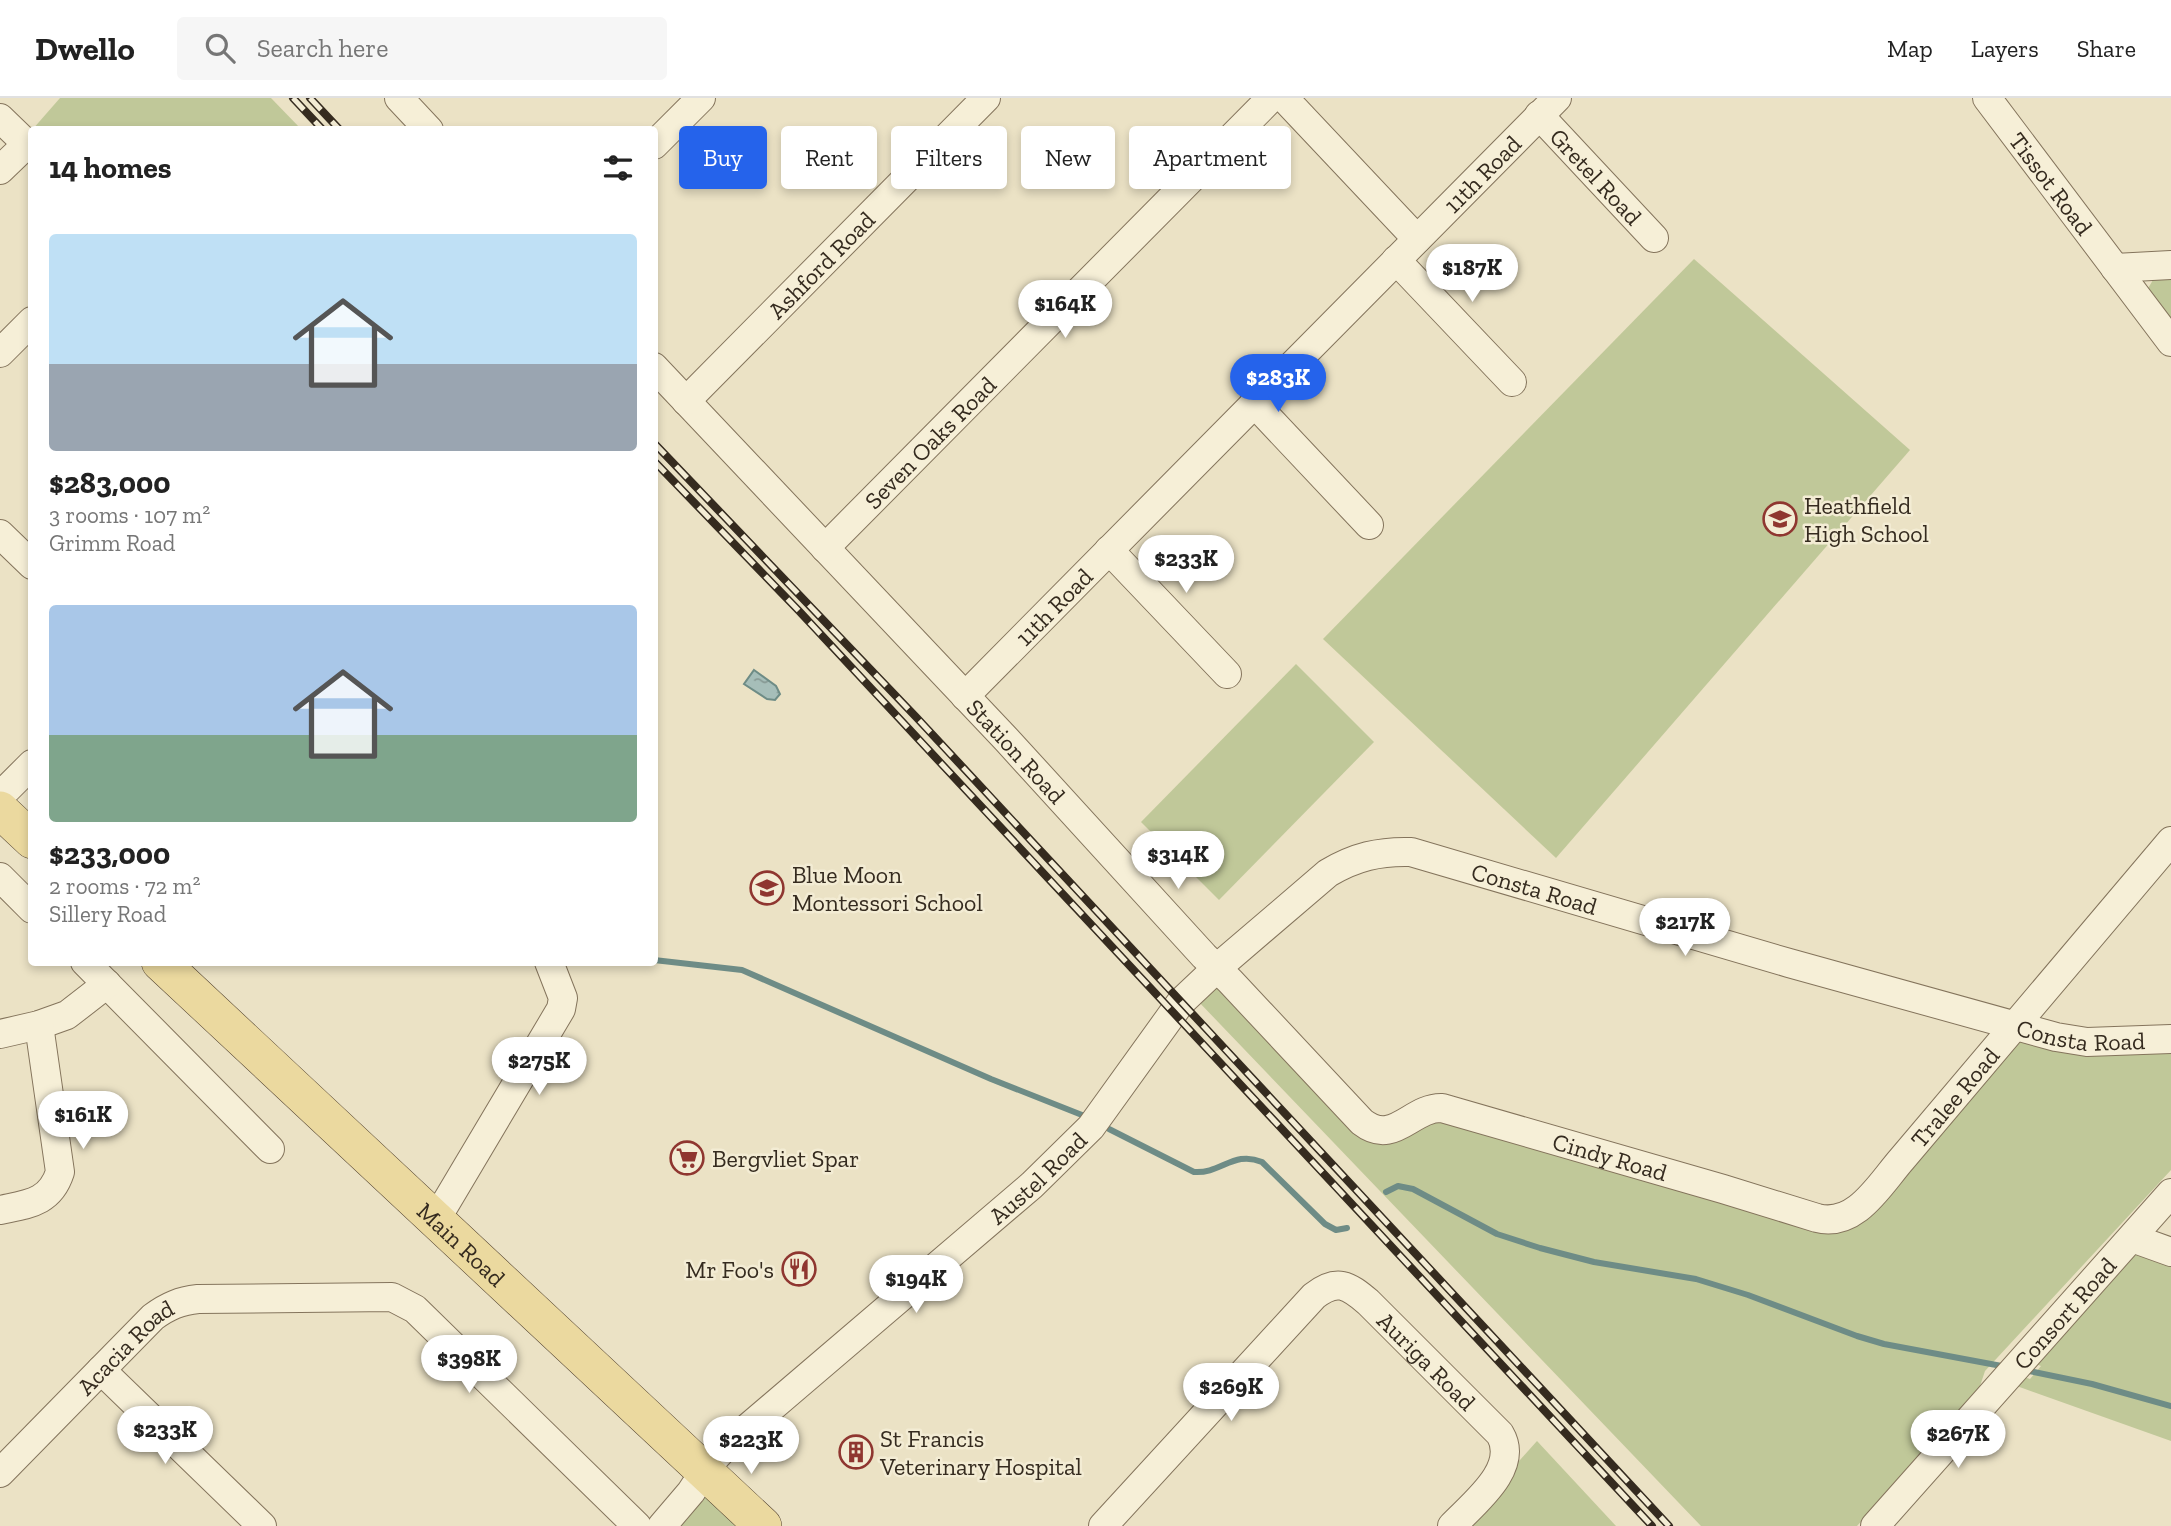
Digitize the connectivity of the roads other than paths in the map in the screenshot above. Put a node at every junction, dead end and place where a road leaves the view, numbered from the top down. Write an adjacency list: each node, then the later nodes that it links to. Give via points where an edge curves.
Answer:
1 (399, 98): 9 (street)
2 (701, 98): 10 (street)
3 (986, 98): 24 (street, Ashford Road)
4 (1271, 98): 28 (street, Seven Oaks Road)
5 (1284, 98): 15 (street)
6 (1987, 98): 18 (street, Tissot Road)
7 (1548, 107): 14 (street, Gretel Road); 15 (street, 11th Road)
8 (0, 118): 11 (street)
9 (425, 126)
10 (658, 141)
11 (28, 145)
12 (28, 147): 13 (street)
13 (0, 170)
14 (1654, 237)
15 (1418, 239): 16 (street, 11th Road)
16 (1396, 260): 23 (street); 25 (street, 11th Road)
17 (2171, 265): 18 (street)
18 (2115, 268): 20 (street, Tissot Road)
19 (28, 325): 21 (street)
20 (2171, 342)
21 (0, 353)
22 (658, 372): 24 (street, Station Road)
23 (1512, 382)
24 (686, 401): 28 (street, Station Road)
25 (1254, 403): 26 (street); 29 (street, 11th Road)
26 (1369, 525)
27 (0, 534): 30 (street)
28 (825, 548): 32 (street, Station Road)
29 (1109, 550): 31 (street); 32 (street, 11th Road)
30 (28, 561)
31 (1227, 674)
32 (965, 696): 43 (street, Station Road)
33 (28, 768): 34 (street)
34 (0, 796)
35 (0, 810): 36 (main road)
36 (28, 836)
37 (2171, 841): 46 (street, Tralee Road)
38 (0, 877): 39 (street)
39 (28, 905)
40 (89, 966): 44 (street)
41 (164, 966): 54 (main road, Main Road)
42 (551, 966): 54 (street, via 563,998 561,1009)
43 (1217, 968): 46 (street, Consta Road, via 1348,861 1384,852 1411,852); 49 (street, Station Road, via 1362,1122); 58 (street, Austel Road, via 1173,1012 1097,1121 1026,1190 724,1448)
44 (107, 984): 45 (street, via 67,1015); 50 (street)
45 (39, 1025): 47 (street); 52 (street, via 60,1172 48,1195)
46 (2017, 1025): 48 (street, Consta Road, via 2087,1042); 53 (street, Tralee Road, via 1860,1207)
47 (0, 1034)
48 (2171, 1039)
49 (1380, 1130): 53 (street, Cindy Road, via 1395,1129 1424,1111 1442,1108 1817,1218)
50 (270, 1149)
51 (2171, 1193): 55 (street, Consort Road)
52 (0, 1210)
53 (1842, 1219)
54 (435, 1221): 58 (main road, Main Road)
55 (2132, 1238): 56 (street); 66 (street, Consort Road)
56 (2171, 1252)
57 (102, 1370): 59 (street, Acacia Road); 60 (street); 61 (street, Acacia Road, via 153,1317 181,1301 391,1297 415,1309)
58 (704, 1472): 62 (street, Austel Road); 63 (main road, Main Road)
59 (0, 1473)
60 (262, 1526)
61 (637, 1526)
62 (662, 1526)
63 (762, 1526)
64 (1103, 1526): 65 (street, Auriga Road, via 1314,1296 1326,1287 1340,1285 1368,1302 1507,1445 1498,1474)
65 (1452, 1526)
66 (1875, 1526)

